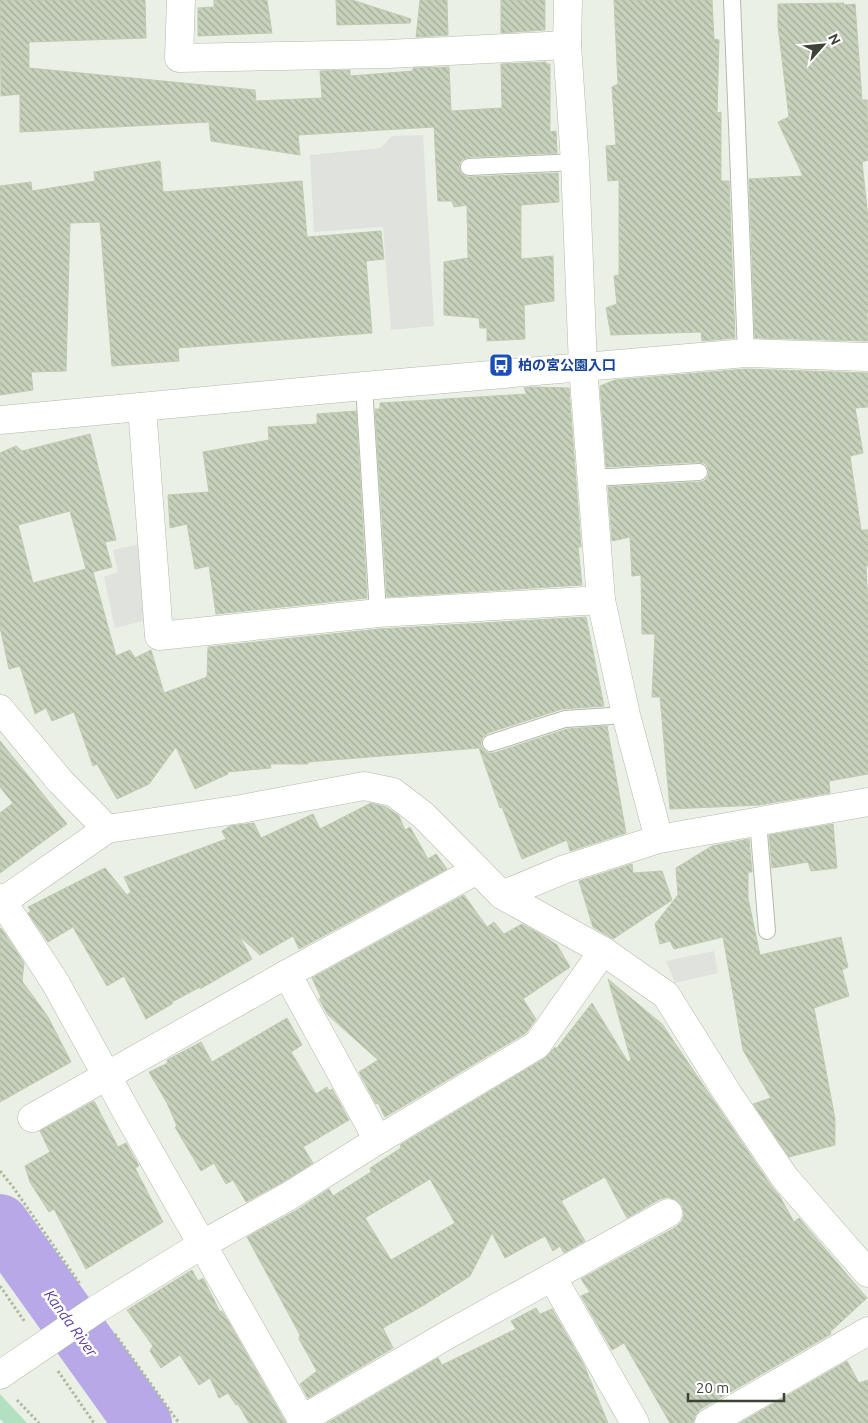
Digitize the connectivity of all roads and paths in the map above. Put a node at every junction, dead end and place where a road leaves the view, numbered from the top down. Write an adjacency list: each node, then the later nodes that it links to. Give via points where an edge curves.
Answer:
1 (181, 0): 4 (street, via 179,58 388,54)
2 (568, 0): 4 (street)
3 (732, 0): 7 (lane)
4 (567, 45): 5 (street)
5 (575, 162): 6 (lane); 9 (street)
6 (469, 167)
7 (746, 353): 8 (street); 9 (street)
8 (868, 357)
9 (583, 367): 10 (street); 14 (street)
10 (364, 386): 11 (street); 16 (lane)
11 (142, 408): 12 (street); 16 (street, via 159,636)
12 (0, 420)
13 (699, 472): 14 (lane)
14 (592, 478): 15 (street)
15 (601, 600): 16 (street); 18 (street)
16 (378, 613)
17 (0, 709): 22 (street, via 60,781)
18 (626, 715): 19 (lane, via 566,719); 23 (street)
19 (491, 743)
20 (868, 802): 21 (street)
21 (758, 822): 23 (street); 27 (lane)
22 (107, 829): 24 (street, via 364,786 393,792 423,815); 26 (street)
23 (659, 839): 25 (street, via 565,870)
24 (477, 870): 25 (street); 29 (street)
25 (502, 896): 28 (street)
26 (1, 900): 30 (street, via 55,982)
27 (767, 931)
28 (603, 951): 32 (street, via 537,1045); 36 (street, via 666,995 785,1178)
29 (287, 974): 30 (street); 32 (street)
30 (108, 1076): 31 (street); 35 (street)
31 (32, 1118)
32 (378, 1140): 35 (street, via 289,1196)
33 (0, 1171): 38 (path)
34 (668, 1212): 37 (street)
35 (203, 1244): 38 (street); 41 (street)
36 (868, 1273)
37 (552, 1277): 41 (street); 44 (street)
38 (93, 1311): 40 (street, via 50,1340); 43 (path)
39 (868, 1331): 45 (street)
40 (6, 1386): 42 (path)
41 (303, 1421)
42 (39, 1423)
43 (179, 1423)
44 (636, 1423)
45 (709, 1423)

